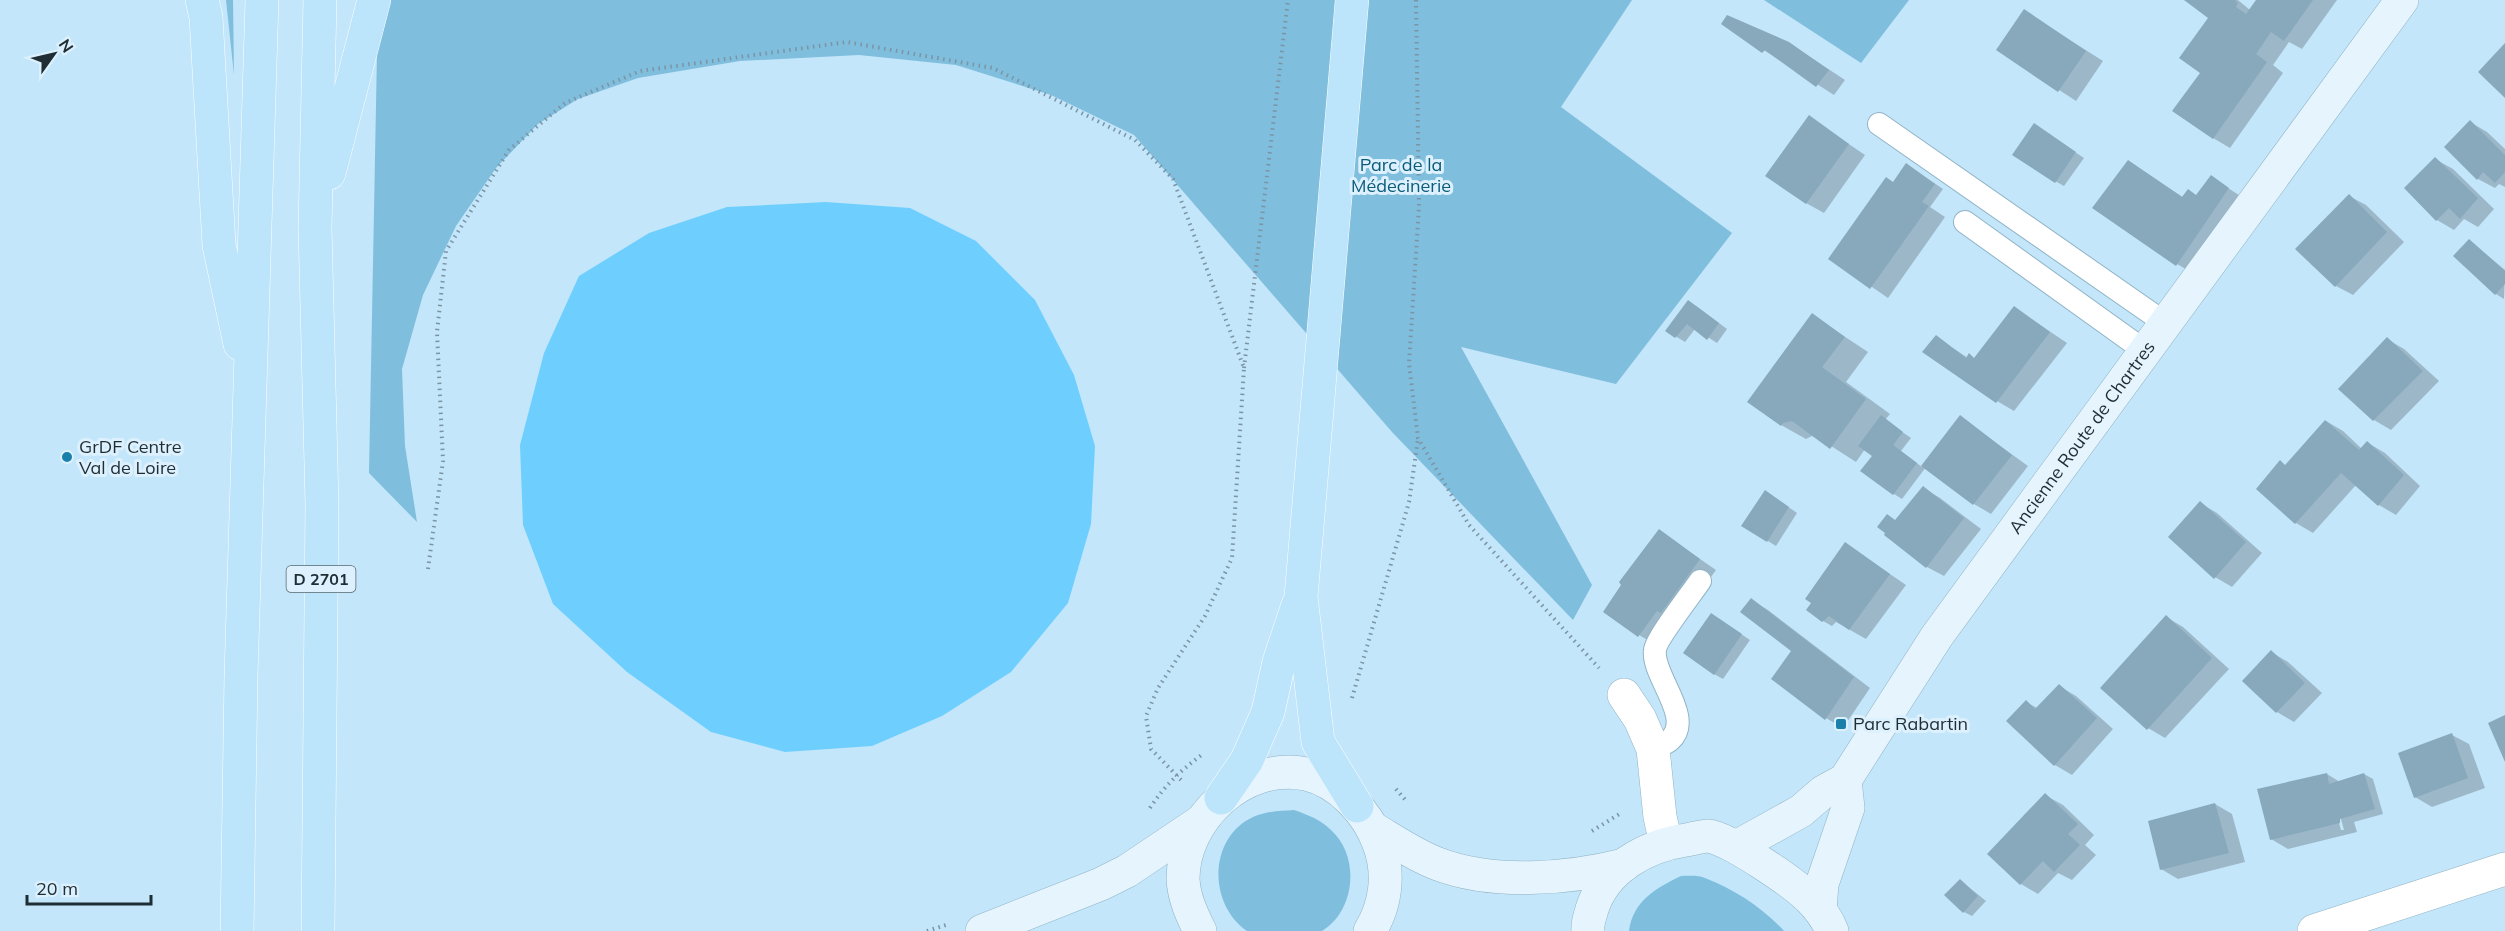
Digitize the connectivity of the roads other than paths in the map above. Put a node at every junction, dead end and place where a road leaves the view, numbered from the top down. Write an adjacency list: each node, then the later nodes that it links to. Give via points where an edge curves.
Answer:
1 (202, 0): 12 (highway, via 219,245)
2 (261, 0): 12 (highway)
3 (320, 0): 9 (highway, D 2701)
4 (374, 0): 9 (highway)
5 (1352, 0): 14 (highway)
6 (2402, 0): 10 (main road, Ancienne Route de Chartres)
7 (1879, 124): 10 (lane)
8 (1965, 222): 11 (lane)
9 (315, 227): 26 (highway, D 2701, via 322,504)
10 (2165, 323): 11 (main road, Ancienne Route de Chartres)
11 (2145, 351): 17 (main road, Ancienne Route de Chartres, via 1937,636)
12 (251, 399): 25 (highway)
13 (1700, 581): 16 (lane, via 1655,647 1655,661 1678,723 1671,740)
14 (1301, 597): 18 (highway, via 1268,712 1247,760); 19 (highway, via 1318,742)
15 (1624, 695): 16 (street)
16 (1653, 749): 20 (street)
17 (1845, 780): 21 (main road, Ancienne Route de Chartres, via 1822,792 1801,811); 24 (main road, via 1848,808 1822,884)
18 (1210, 810): 19 (main road, via 1261,777 1291,773 1306,774 1338,789); 27 (main road, via 1127,871); 28 (main road, via 1187,849 1183,880 1189,909)
19 (1365, 817): 22 (main road, via 1438,864 1484,874 1535,878 1597,872); 29 (main road, via 1384,858 1385,889)
20 (1666, 843): 21 (main road, via 1709,836); 22 (main road)
21 (1738, 846): 24 (main road, via 1811,899)
22 (1624, 865): 30 (main road, via 1597,894)
23 (2505, 869): 31 (street)
24 (1829, 923)
25 (237, 931)
26 (318, 931)
27 (982, 931)
28 (1200, 931)
29 (1370, 931)
30 (1588, 931)
31 (2314, 931)

